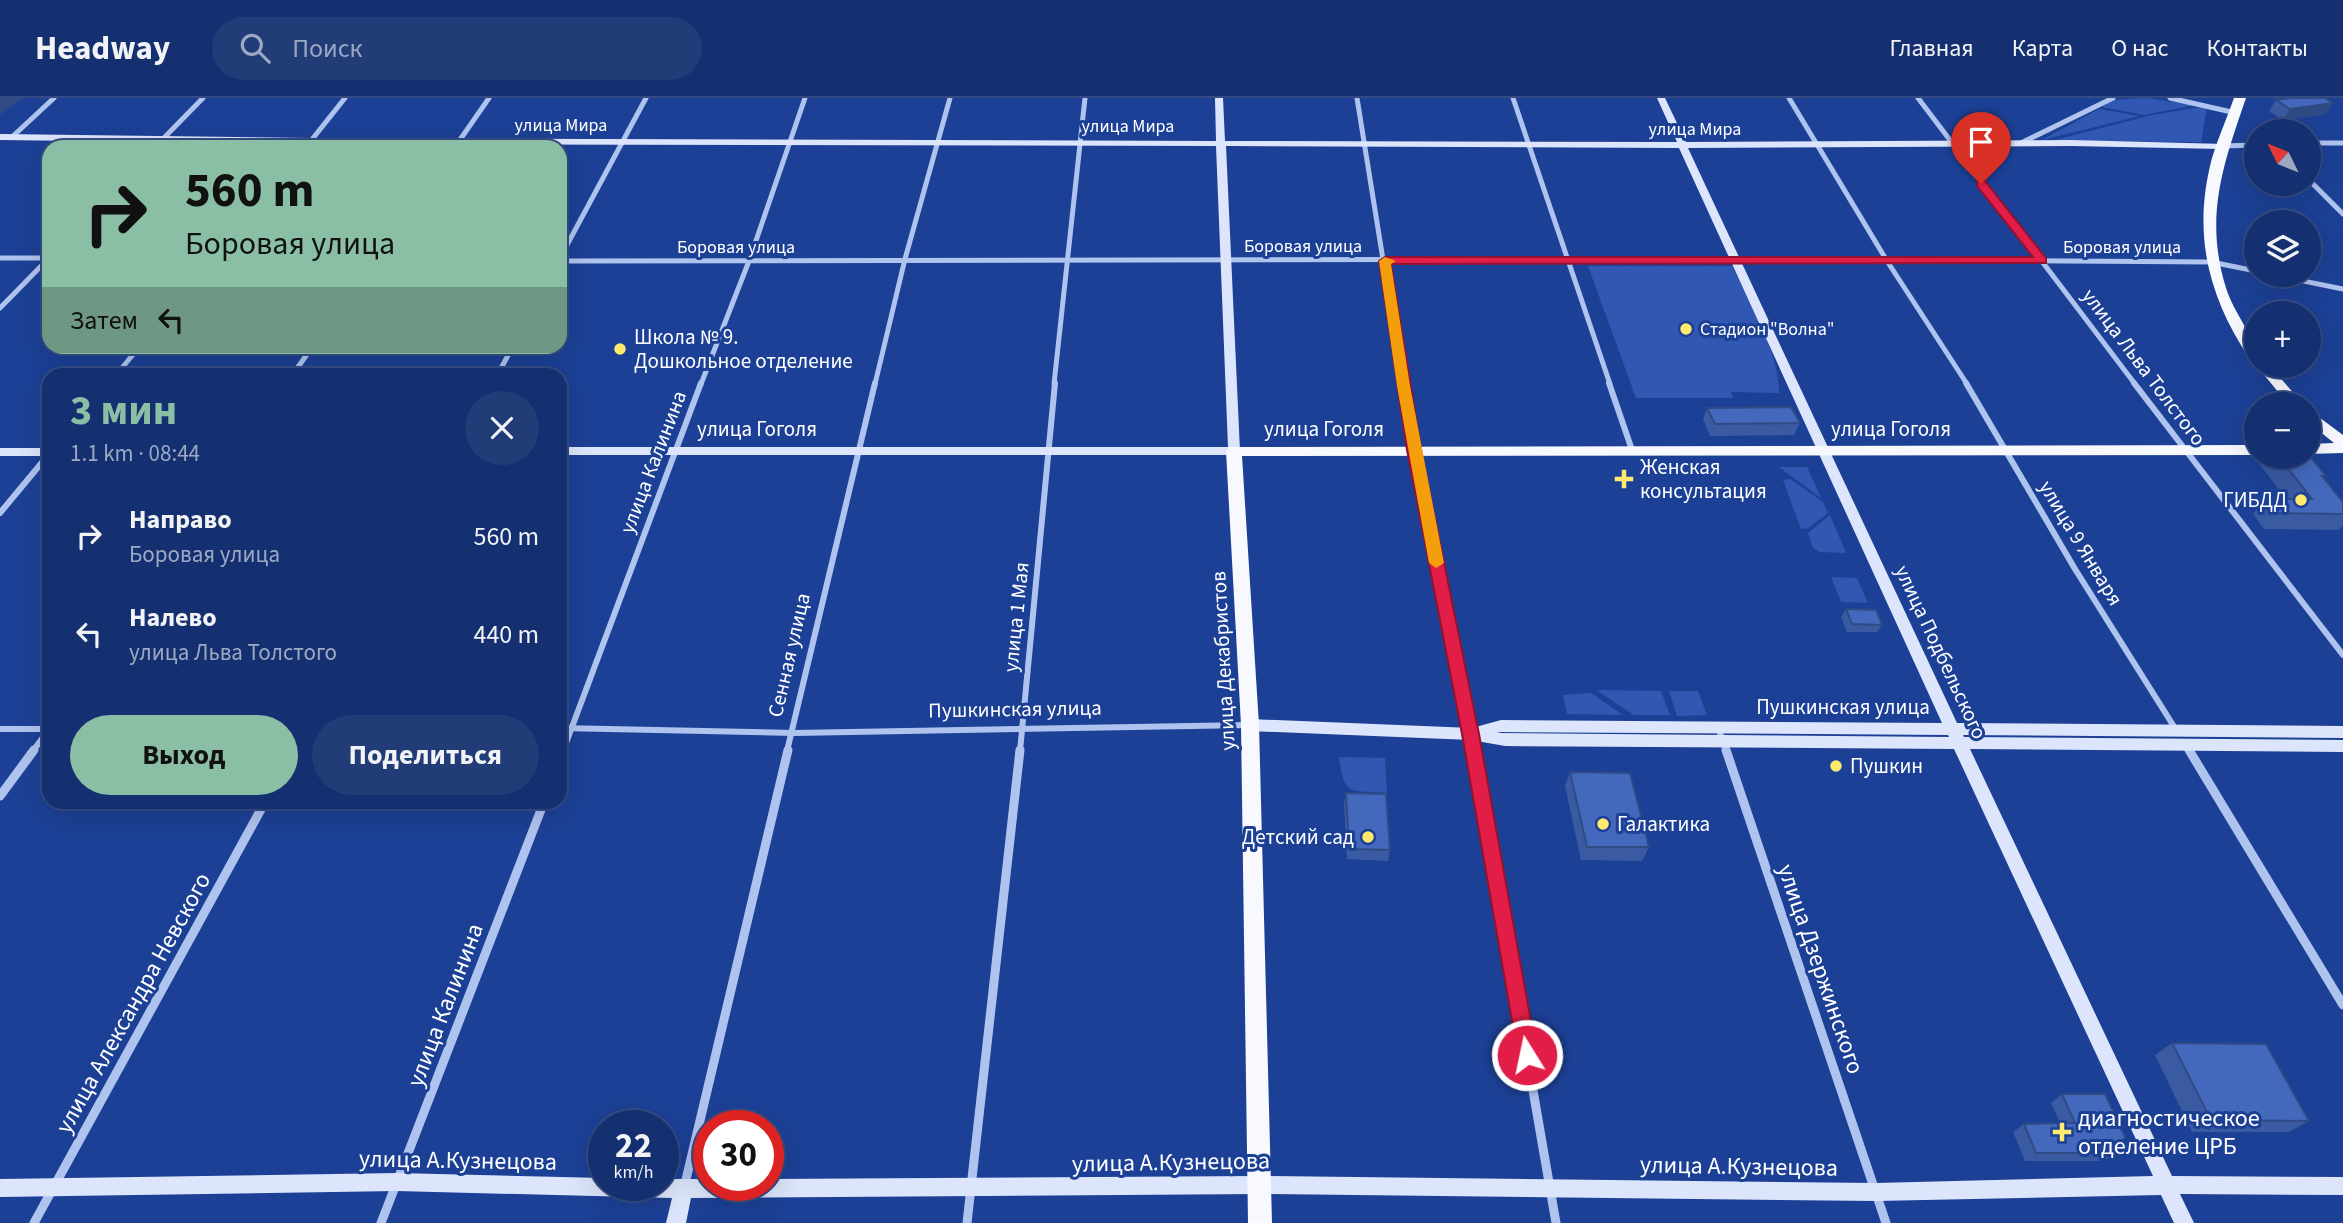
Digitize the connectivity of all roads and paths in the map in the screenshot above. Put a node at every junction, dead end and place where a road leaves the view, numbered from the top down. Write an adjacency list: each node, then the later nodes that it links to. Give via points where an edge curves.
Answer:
1 (54, 98): 20 (street)
2 (203, 98): 22 (street)
3 (345, 98): 23 (street)
4 (489, 98): 24 (street)
5 (646, 98): 25 (street)
6 (805, 98): 27 (street, улица Калинина)
7 (950, 98): 30 (street, Сенная улица)
8 (1085, 98): 28 (street, улица 1 Мая)
9 (1219, 98): 31 (main road, улица Декабристов)
10 (1357, 98): 33 (street)
11 (1513, 98): 34 (street)
12 (1661, 98): 37 (main road, улица Подбельского)
13 (1789, 98): 35 (street, улица 9 Января)
14 (1918, 98): 38 (street, улица Льва Толстого)
15 (2113, 98): 36 (street)
16 (2170, 98): 18 (street)
17 (2240, 98): 18 (main road)
18 (2236, 113): 40 (main road)
19 (0, 137): 20 (main road, улица Мира)
20 (12, 137): 21 (main road, улица Мира); 41 (main road)
21 (75, 140)
22 (163, 140)
23 (311, 140)
24 (460, 140)
25 (623, 141): 26 (main road, улица Мира); 27 (main road, улица Мира); 44 (street)
26 (567, 142)
27 (790, 142): 30 (main road, улица Мира); 53 (street, улица Калинина)
28 (1081, 142): 30 (main road, улица Мира); 31 (main road, улица Мира); 50 (street, улица 1 Мая)
29 (2343, 142): 32 (street)
30 (938, 143): 47 (street, Сенная улица)
31 (1222, 143): 33 (main road, улица Мира); 51 (main road, улица Декабристов)
32 (2321, 143)
33 (1366, 144): 34 (main road, улица Мира); 54 (street)
34 (1527, 144): 37 (main road, улица Мира); 52 (street)
35 (1818, 144): 37 (main road, улица Мира); 38 (main road, улица Мира); 55 (street, улица 9 Января)
36 (2021, 144): 38 (main road, улица Мира); 40 (main road, улица Мира)
37 (1681, 145): 48 (main road, улица Подбельского)
38 (1951, 145): 56 (street, улица Льва Толстого)
39 (2244, 145): 40 (street, улица Мира)
40 (2222, 146): 57 (main road, via 2211,211)
41 (0, 148)
42 (2321, 192): 43 (street)
43 (2343, 214)
44 (567, 247)
45 (0, 258): 46 (street)
46 (42, 258)
47 (905, 259): 50 (street, Боровая улица); 53 (street, Боровая улица); 71 (street, Сенная улица)
48 (1735, 259): 52 (street, Боровая улица); 55 (street, Боровая улица); 76 (main road, улица Подбельского)
49 (567, 260): 53 (street, Боровая улица)
50 (1066, 260): 51 (street, Боровая улица); 79 (street, улица 1 Мая)
51 (1226, 260): 54 (street, Боровая улица); 80 (main road, улица Декабристов)
52 (1567, 260): 54 (street, Боровая улица); 75 (street)
53 (749, 261): 73 (street, улица Калинина)
54 (1385, 261): 74 (street)
55 (1887, 261): 56 (street, Боровая улица); 82 (street, улица 9 Января)
56 (2042, 261): 57 (street, Боровая улица); 83 (street, улица Льва Толстого)
57 (2211, 262): 59 (street, Боровая улица); 63 (main road, via 2218,292)
58 (42, 265): 62 (street)
59 (2244, 269)
60 (2321, 285): 61 (street)
61 (2343, 289)
62 (0, 308)
63 (2244, 340)
64 (133, 354): 65 (street)
65 (122, 368)
66 (2273, 378): 67 (main road)
67 (2285, 392)
68 (2321, 425): 69 (main road)
69 (2343, 443)
70 (2343, 448): 72 (main road)
71 (859, 449): 73 (main road, улица Гоголя); 79 (main road, улица Гоголя); 96 (street, Сенная улица)
72 (2321, 449)
73 (675, 450): 78 (main road, улица Гоголя); 90 (street, улица Калинина)
74 (1414, 450): 75 (main road, улица Гоголя); 80 (main road, улица Гоголя); 97 (street)
75 (1632, 450): 76 (main road, улица Гоголя)
76 (1822, 450): 82 (main road, улица Гоголя); 99 (main road, улица Подбельского)
77 (2244, 450): 83 (main road, улица Гоголя)
78 (567, 451)
79 (1049, 451): 80 (main road, улица Гоголя); 93 (street, улица 1 Мая)
80 (1234, 451): 88 (main road, улица Декабристов)
81 (0, 452): 84 (main road)
82 (2007, 452): 83 (main road, улица Гоголя); 94 (street, улица 9 Января)
83 (2185, 452): 87 (street, улица Льва Толстого)
84 (42, 453)
85 (42, 462): 86 (street)
86 (0, 513)
87 (2343, 656)
88 (1250, 725): 93 (street, Пушкинская улица); 97 (main road, Пушкинская улица); 109 (main road, улица Декабристов)
89 (567, 728): 90 (street, Пушкинская улица)
90 (572, 728): 96 (street, Пушкинская улица); 101 (street, улица Калинина)
91 (0, 729): 92 (street)
92 (42, 729)
93 (1022, 730): 96 (street, Пушкинская улица); 116 (street, улица 1 Мая)
94 (2177, 730): 95 (main road, Пушкинская улица); 99 (main road, Пушкинская улица); 102 (street, улица 9 Января)
95 (2343, 732)
96 (794, 733): 115 (street, Сенная улица)
97 (1471, 734): 98 (main road, Пушкинская улица, via 1505,740); 113 (street)
98 (1721, 734): 99 (main road, Пушкинская улица); 117 (street, улица Дзержинского)
99 (1956, 736): 102 (main road, Пушкинская улица); 110 (main road, улица Подбельского)
100 (42, 739): 104 (street)
101 (567, 741)
102 (2187, 746): 103 (main road, Пушкинская улица); 107 (street, улица 9 Января)
103 (2343, 746)
104 (0, 796)
105 (261, 809): 114 (street, улица Александра Невского)
106 (541, 809): 108 (street, улица Калинина)
107 (2343, 1005)
108 (397, 1182): 114 (main road, улица А.Кузнецова); 115 (main road, улица А.Кузнецова); 119 (street, улица Калинина)
109 (1259, 1185): 113 (main road, улица А.Кузнецова); 116 (main road, улица А.Кузнецова); 122 (main road, улица Декабристов)
110 (2167, 1186): 111 (main road, улица А.Кузнецова); 117 (main road, улица А.Кузнецова); 125 (main road, улица Подбельского)
111 (2343, 1186)
112 (0, 1188): 114 (main road, улица А.Кузнецова)
113 (1550, 1188): 117 (main road, улица А.Кузнецова); 123 (street)
114 (53, 1189): 118 (street, улица Александра Невского)
115 (684, 1189): 116 (main road, улица А.Кузнецова); 120 (main road, Сенная улица)
116 (971, 1189): 121 (street, улица 1 Мая)
117 (1876, 1192): 124 (street, улица Дзержинского)
118 (34, 1223)
119 (382, 1223)
120 (676, 1223)
121 (967, 1223)
122 (1260, 1223)
123 (1556, 1223)
124 (1886, 1223)
125 (2184, 1223)

